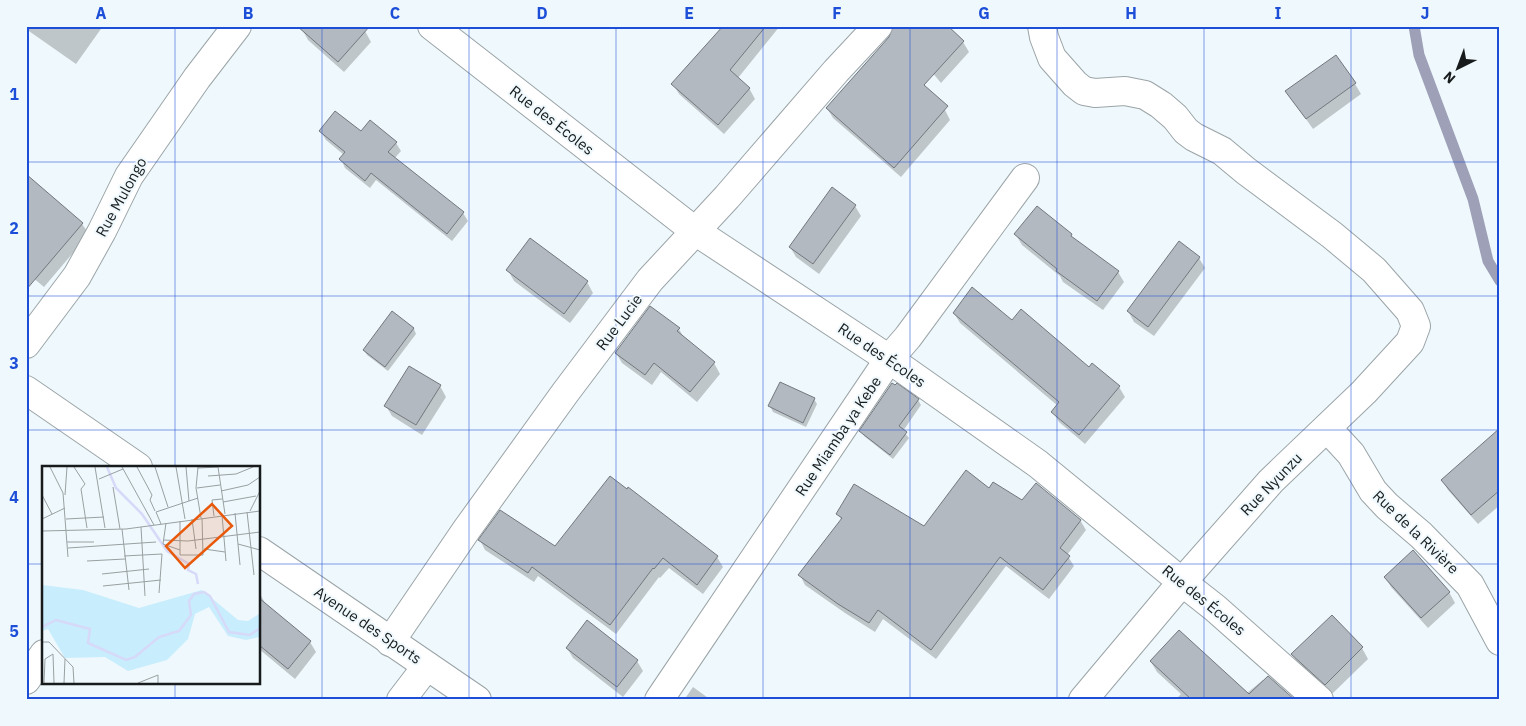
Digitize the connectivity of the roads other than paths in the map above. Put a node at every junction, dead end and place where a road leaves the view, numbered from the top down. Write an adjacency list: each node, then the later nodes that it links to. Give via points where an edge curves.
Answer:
1 (237, 26): 7 (street, Rue Mulongo, via 129,176 77,276)
2 (432, 26): 6 (street, Rue des Écoles)
3 (1042, 26): 10 (street, Rue Nyunzu, via 1052,58 1084,91 1124,90 1145,95 1174,116 1194,137 1222,151 1332,235 1374,270 1410,311 1416,326 1410,342)
4 (871, 29): 6 (street, Rue Lucie)
5 (1025, 178): 8 (street, Rue Miamba ya Kebe)
6 (695, 231): 8 (street, Rue des Écoles); 15 (street, Rue Lucie, via 650,280 571,386)
7 (26, 344)
8 (889, 360): 13 (street, Rue des Écoles, via 1038,464); 21 (street, Rue Miamba ya Kebe)
9 (26, 390): 11 (street)
10 (1327, 428): 13 (street, Rue Nyunzu, via 1271,481); 14 (street, Rue de la Rivière, via 1351,454 1372,491 1470,585)
11 (137, 466)
12 (260, 552): 15 (street, Avenue des Sports)
13 (1182, 582): 22 (street, Rue Nyunzu); 23 (street, Rue des Écoles)
14 (1500, 641)
15 (390, 642): 17 (street, Avenue des Sports)
16 (42, 657): 18 (street)
17 (427, 666): 19 (street); 20 (street, Avenue des Sports)
18 (26, 680)
19 (401, 700)
20 (477, 700)
21 (659, 700)
22 (1083, 700)
23 (1319, 700)

